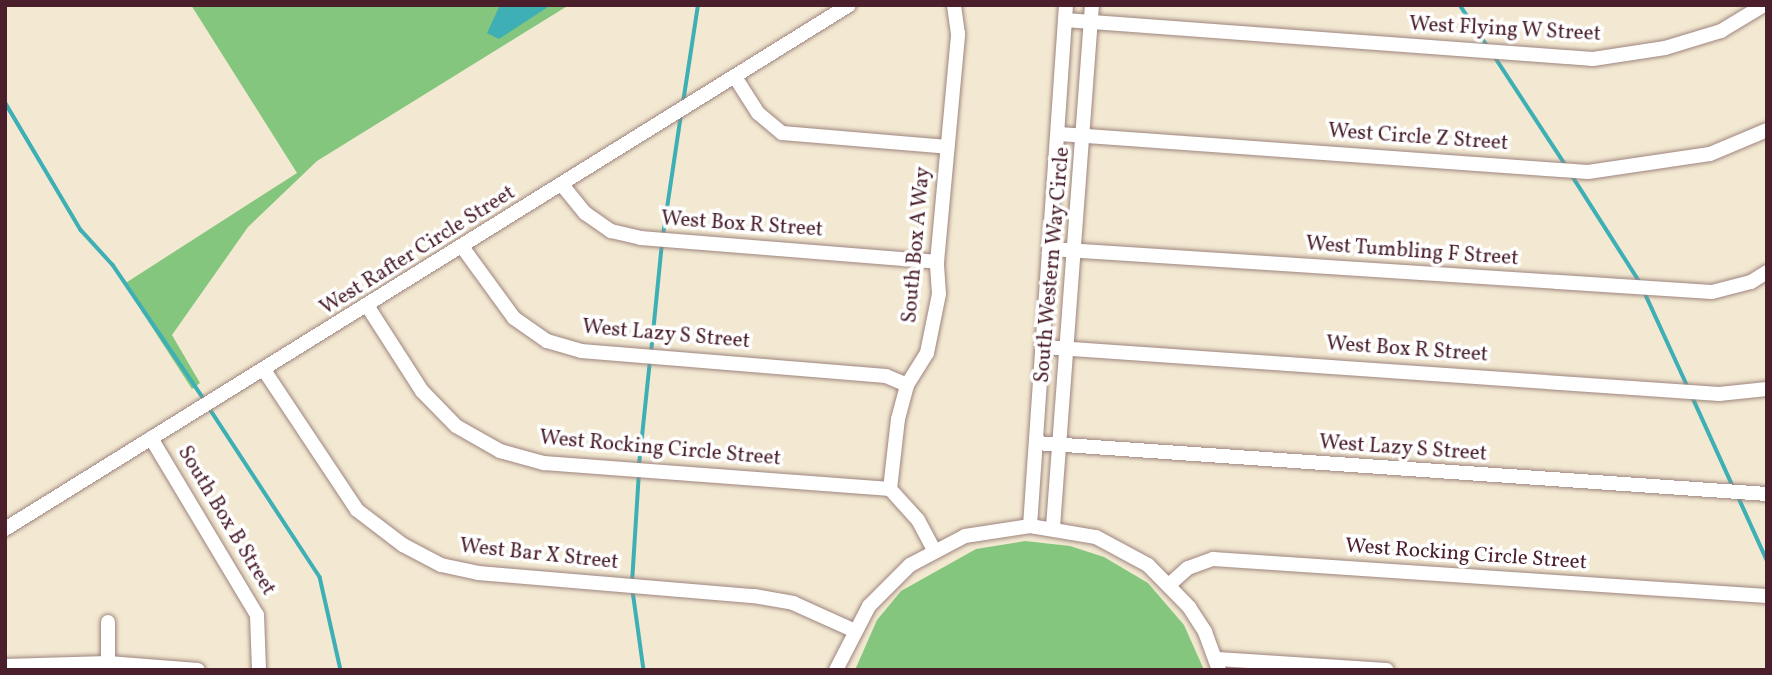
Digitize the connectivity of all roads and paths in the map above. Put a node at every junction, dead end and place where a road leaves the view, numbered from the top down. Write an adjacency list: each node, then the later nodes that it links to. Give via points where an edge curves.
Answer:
1 (849, 5): 7 (street, West Rafter Circle Street)
2 (954, 5): 11 (street, South Box A Way, via 958,34)
3 (1092, 5): 6 (street, South Western Way Circle)
4 (1765, 5): 6 (street, West Flying W Street, via 1721,31 1665,48 1593,59)
5 (1066, 13): 6 (street, West Flying W Street); 9 (street, South Western Way Circle)
6 (1091, 22): 10 (street, South Western Way Circle)
7 (735, 77): 11 (street, via 758,113 782,133); 12 (street, West Rafter Circle Street)
8 (1767, 130): 10 (street, West Circle Z Street, via 1710,154 1588,172)
9 (1059, 134): 10 (street, West Circle Z Street); 14 (street, South Western Way Circle)
10 (1085, 135): 15 (street, South Western Way Circle)
11 (947, 147): 16 (street, South Box A Way)
12 (563, 186): 13 (street, West Rafter Circle Street); 16 (street, West Box R Street, via 585,213 611,231 641,239)
13 (463, 248): 18 (street, West Rafter Circle Street); 22 (street, West Lazy S Street, via 514,318 547,341 581,351 886,376)
14 (1051, 249): 15 (street, West Tumbling F Street); 20 (street, South Western Way Circle)
15 (1073, 251): 17 (street, West Tumbling F Street, via 1712,292 1751,282); 19 (street, South Western Way Circle)
16 (937, 262): 22 (street, South Box A Way, via 939,294 927,354)
17 (1767, 272)
18 (368, 307): 21 (street, West Rafter Circle Street); 27 (street, West Rocking Circle Street, via 422,391 456,426 500,451 544,463)
19 (1066, 346): 20 (street, West Box R Street); 23 (street, West Box R Street, via 1719,394); 26 (street, South Western Way Circle)
20 (1043, 347): 25 (street, South Western Way Circle)
21 (264, 370): 24 (street, West Rafter Circle Street); 36 (street, West Bar X Street, via 357,510 403,545 441,565 478,573 754,596 793,603)
22 (907, 385): 27 (street, South Box A Way)
23 (1767, 388)
24 (151, 438): 31 (street, West Rafter Circle Street); 41 (street, South Box B Street, via 257,615)
25 (1036, 443): 26 (street, West Lazy S Street); 29 (street, South Western Way Circle)
26 (1060, 445): 28 (street, West Lazy S Street); 30 (street, South Western Way Circle)
27 (890, 489): 32 (street, via 918,520)
28 (1767, 494)
29 (1030, 526): 30 (street); 32 (street, via 981,532)
30 (1053, 527): 33 (street, via 1111,544)
31 (5, 529)
32 (934, 550): 36 (street, via 888,584)
33 (1170, 584): 34 (street, West Rocking Circle Street, via 1188,568 1213,559); 38 (street, via 1200,623)
34 (1767, 596)
35 (108, 622): 37 (street)
36 (853, 630): 42 (street)
37 (108, 663): 39 (street); 40 (street)
38 (1218, 664): 43 (street)
39 (5, 666)
40 (198, 670)
41 (258, 670)
42 (836, 670)
43 (1387, 670)

